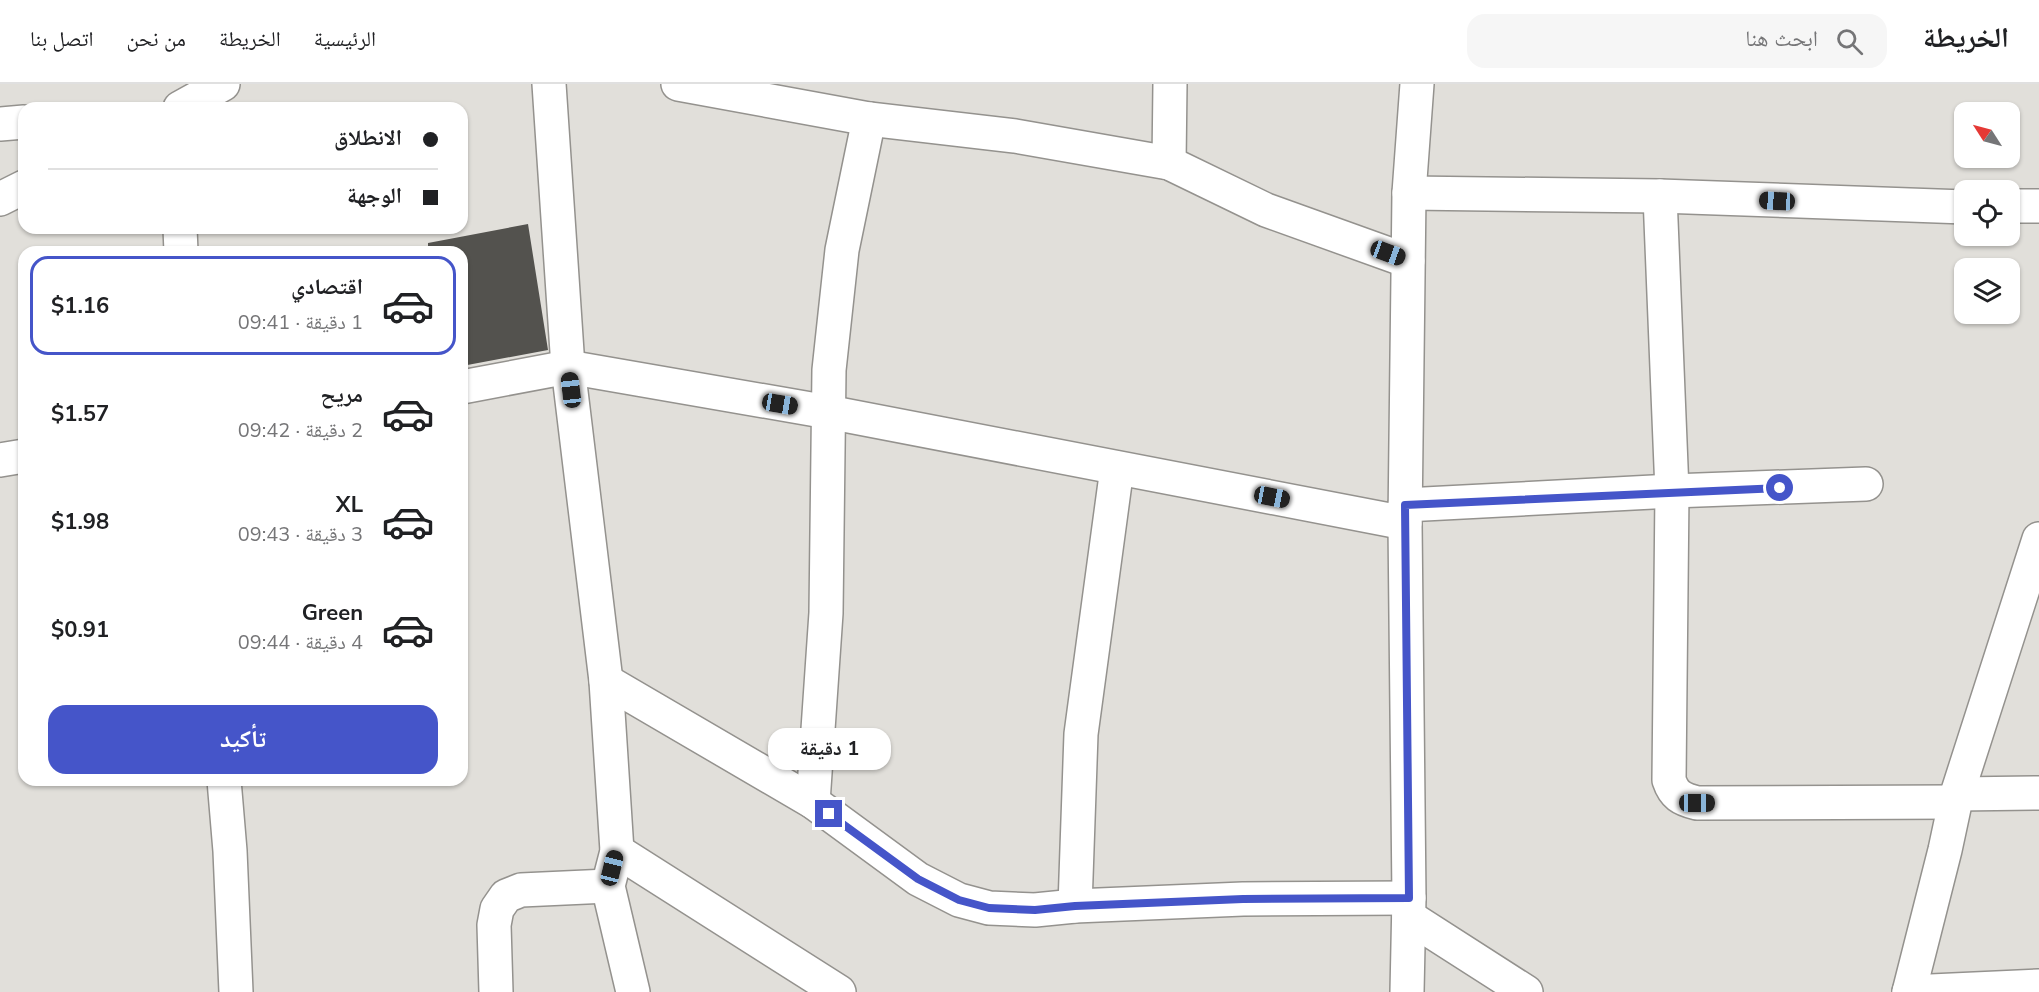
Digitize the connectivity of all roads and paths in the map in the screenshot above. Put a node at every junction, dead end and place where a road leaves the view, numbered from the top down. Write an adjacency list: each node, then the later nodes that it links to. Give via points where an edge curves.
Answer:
1 (224, 84): 6 (street)
2 (549, 84): 19 (street)
3 (678, 84): 7 (street)
4 (1170, 84): 10 (street)
5 (1418, 84): 12 (street)
6 (191, 102)
7 (869, 119): 10 (street, via 1015,136); 21 (street, via 842,250)
8 (18, 122): 9 (street)
9 (0, 124)
10 (1168, 163): 18 (street, via 1266,210)
11 (18, 190): 14 (street)
12 (1409, 193): 13 (street); 18 (street)
13 (1660, 196): 17 (street); 26 (street)
14 (0, 199)
15 (2020, 206): 16 (street)
16 (2039, 206)
17 (1954, 207)
18 (1408, 261): 27 (street)
19 (568, 367): 20 (street); 21 (street); 29 (street)
20 (468, 386)
21 (828, 412): 24 (street); 33 (street, via 826,613)
22 (18, 457): 23 (street)
23 (0, 460)
24 (1117, 468): 27 (street); 36 (street, via 1081,734)
25 (1866, 484): 26 (street)
26 (1672, 492): 27 (street); 32 (street, via 1669,780 1676,795 1697,803)
27 (1405, 514): 37 (street)
28 (2039, 539): 32 (street)
29 (606, 681): 33 (street); 34 (street)
30 (225, 786): 39 (street)
31 (2039, 793): 32 (street)
32 (1956, 798): 45 (street)
33 (813, 802): 36 (street, via 918,879 959,900 1015,910)
34 (617, 851): 35 (street); 42 (street)
35 (608, 886): 40 (street, via 521,890 506,896 497,909 494,925); 41 (street)
36 (1075, 906): 37 (street, via 1243,899)
37 (1409, 908): 43 (street); 44 (street)
38 (2039, 986): 45 (street)
39 (236, 992)
40 (496, 992)
41 (633, 992)
42 (839, 992)
43 (1407, 992)
44 (1526, 992)
45 (1909, 992)

